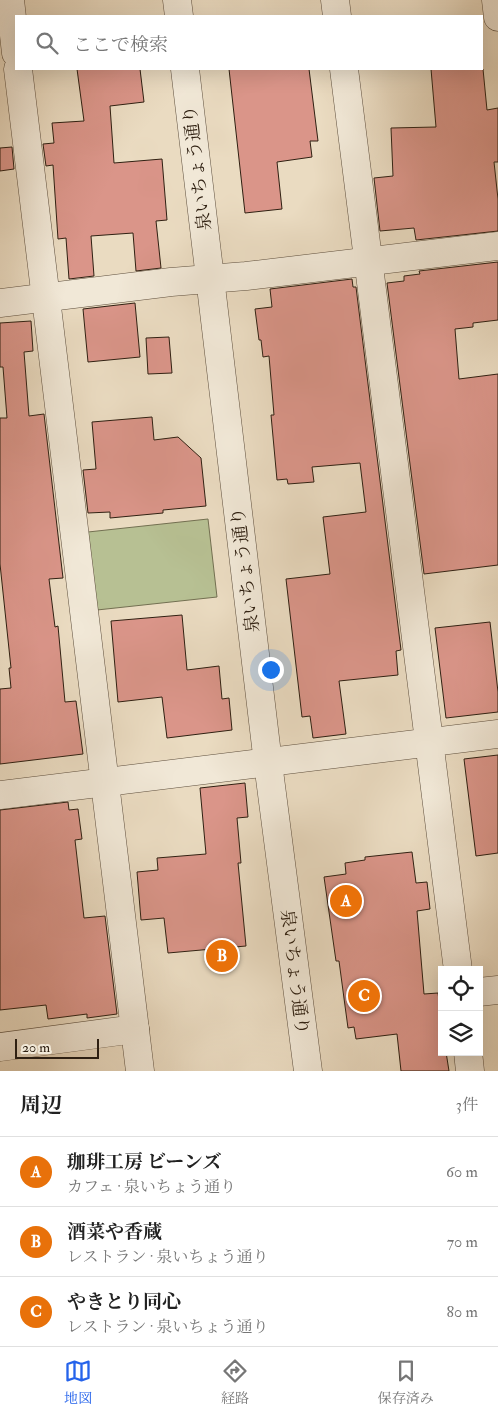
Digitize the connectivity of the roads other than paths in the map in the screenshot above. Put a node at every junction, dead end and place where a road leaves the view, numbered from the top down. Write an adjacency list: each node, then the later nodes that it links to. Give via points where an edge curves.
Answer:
1 (10, 0): 8 (street)
2 (177, 0): 5 (street)
3 (335, 0): 6 (street)
4 (496, 0): 7 (street)
5 (178, 15)
6 (337, 15)
7 (498, 17)
8 (15, 44)
9 (18, 70): 15 (street)
10 (185, 70): 14 (street, 泉いちょう通り)
11 (344, 70): 13 (street)
12 (498, 246): 13 (street)
13 (368, 261): 14 (street); 18 (street)
14 (210, 279): 15 (street); 19 (street, 泉いちょう通り)
15 (46, 297): 16 (street); 20 (street)
16 (0, 303)
17 (498, 734): 18 (street)
18 (430, 742): 19 (street); 22 (street)
19 (268, 763): 20 (street); 29 (street, 泉いちょう通り)
20 (104, 782): 21 (street); 25 (street)
21 (0, 795)
22 (458, 966)
23 (498, 990): 24 (street)
24 (483, 992)
25 (135, 1029): 26 (street); 28 (street)
26 (0, 1048)
27 (468, 1056): 30 (street)
28 (140, 1071)
29 (308, 1071)
30 (470, 1071)

